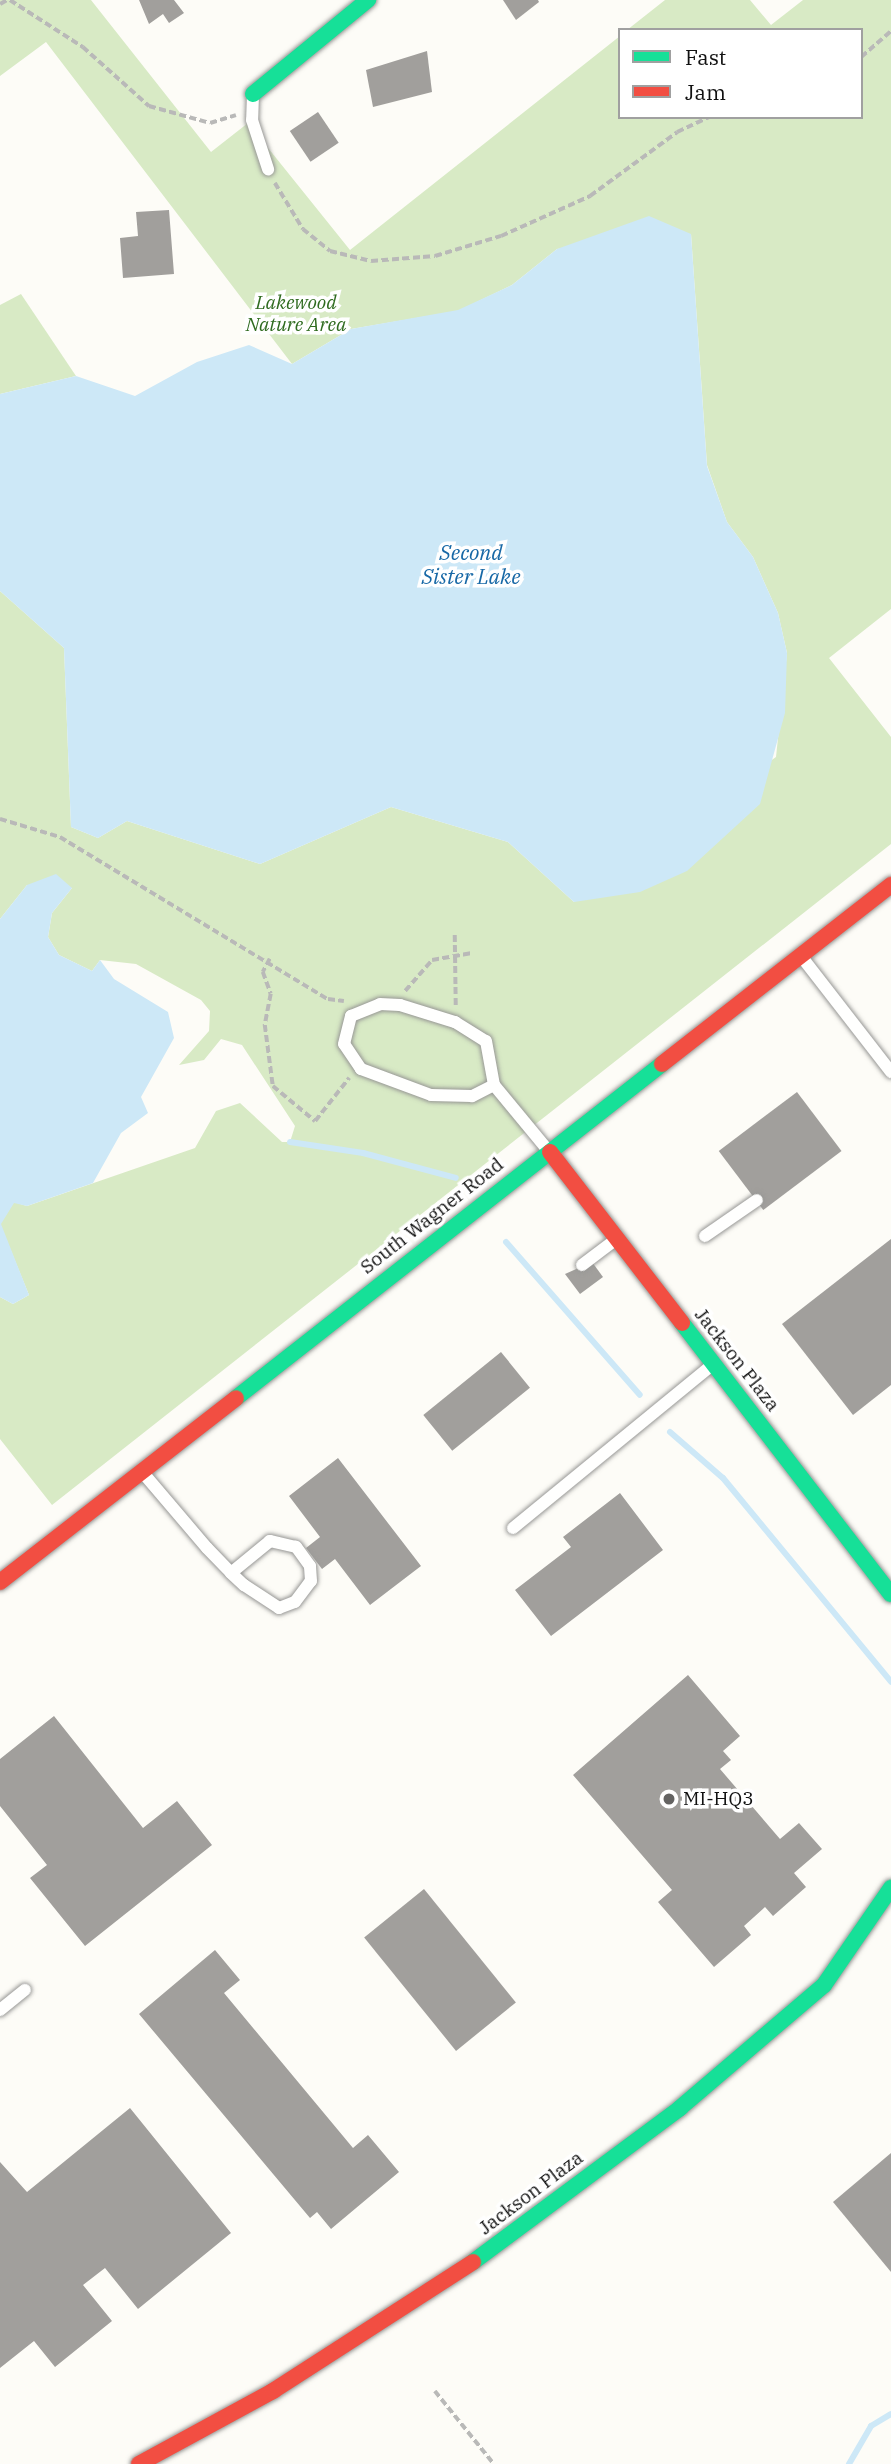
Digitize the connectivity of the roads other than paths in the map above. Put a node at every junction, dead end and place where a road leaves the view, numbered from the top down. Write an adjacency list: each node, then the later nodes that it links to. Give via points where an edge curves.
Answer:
1 (368, 0): 2 (street)
2 (253, 94): 3 (lane, via 252,120)
3 (268, 169)
4 (891, 885): 5 (street, South Wagner Road)
5 (801, 956): 6 (lane); 8 (street, South Wagner Road)
6 (891, 1072)
7 (494, 1086): 7 (lane, via 486,1041 455,1022 400,1005 380,1004 351,1016 344,1044 358,1064 431,1095 472,1096); 8 (lane)
8 (550, 1152): 11 (street, Jackson Plaza); 14 (street, South Wagner Road)
9 (757, 1200): 10 (lane)
10 (705, 1236)
11 (617, 1239): 12 (lane); 13 (street, Jackson Plaza)
12 (582, 1265)
13 (712, 1365): 15 (lane); 18 (street, Jackson Plaza)
14 (142, 1471): 16 (lane); 17 (street, South Wagner Road)
15 (513, 1528)
16 (231, 1573): 16 (lane, via 279,1608 295,1602 311,1581 310,1566 296,1547 270,1541)
17 (0, 1582)
18 (891, 1594)
19 (891, 1888): 22 (street, Jackson Plaza, via 824,1985 680,2108 456,2275 273,2391)
20 (25, 1990): 21 (lane)
21 (0, 2010)
22 (139, 2464)

